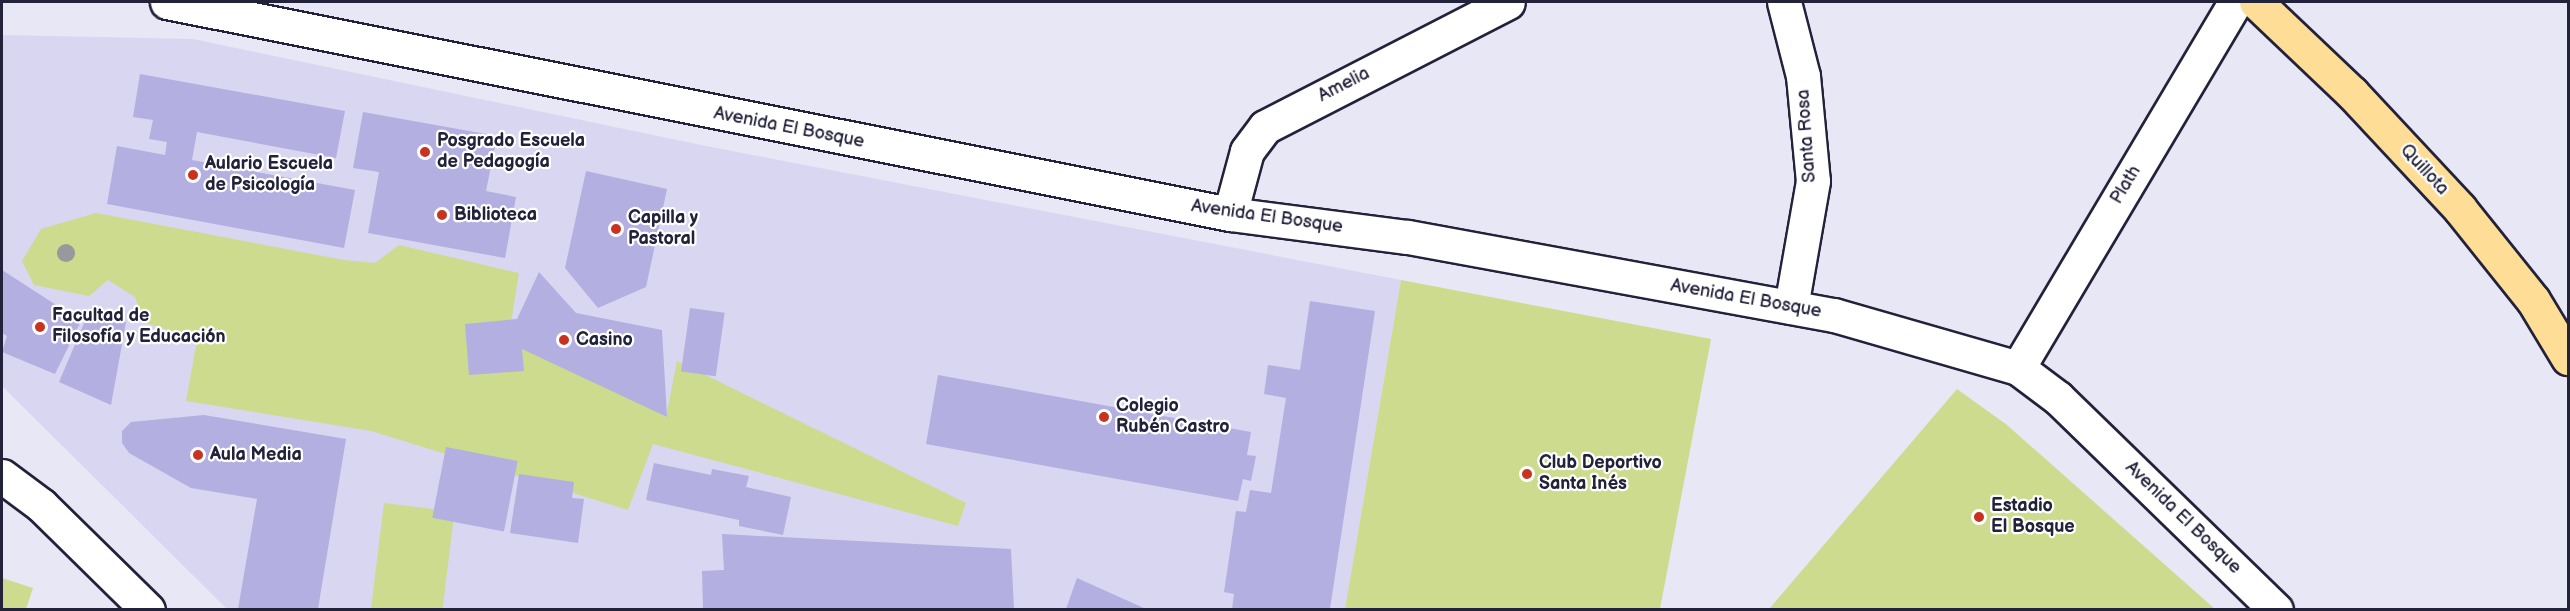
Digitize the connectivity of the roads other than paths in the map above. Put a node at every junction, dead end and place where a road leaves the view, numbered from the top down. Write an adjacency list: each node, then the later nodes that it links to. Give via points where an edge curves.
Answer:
1 (167, 2): 6 (street, Avenida El Bosque)
2 (1508, 2): 6 (street, Amelia, via 1265,127 1247,151)
3 (1784, 2): 7 (street, Santa Rosa, via 1803,75 1813,181)
4 (2235, 2): 9 (street, Plath)
5 (2256, 2): 8 (main road, Quillota, via 2352,93 2460,208 2533,300)
6 (1230, 214): 7 (street, Avenida El Bosque, via 1408,237)
7 (1791, 307): 9 (street, Avenida El Bosque, via 1834,315)
8 (2568, 358)
9 (2018, 368): 12 (street, Avenida El Bosque, via 2058,398)
10 (2, 476): 11 (street, via 41,505)
11 (148, 609)
12 (2276, 609)

